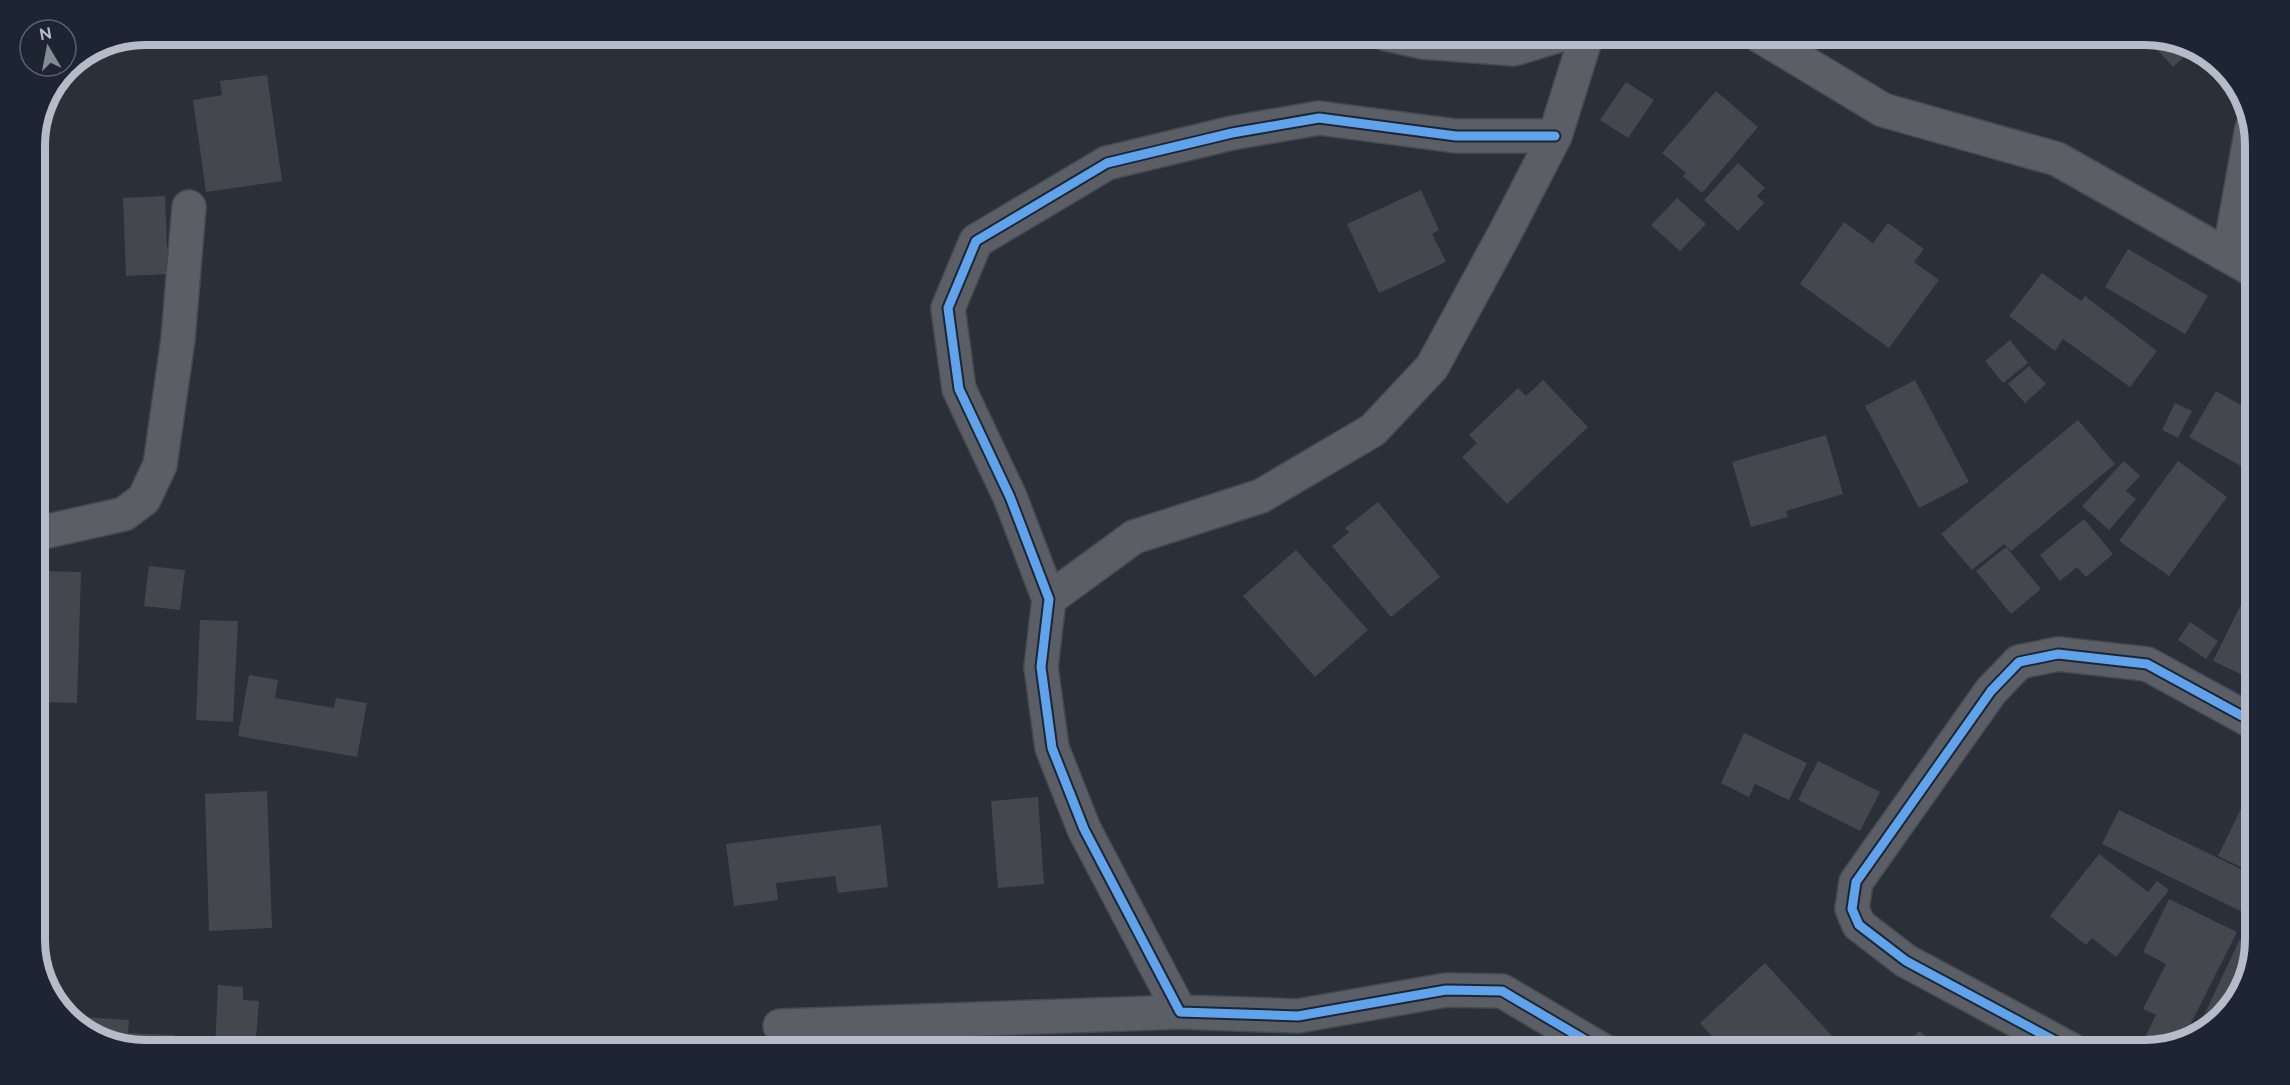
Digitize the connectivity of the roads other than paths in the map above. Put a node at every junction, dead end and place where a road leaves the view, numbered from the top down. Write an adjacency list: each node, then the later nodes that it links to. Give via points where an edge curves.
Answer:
1 (1456, 45): 2 (street, via 1514,50)
2 (1529, 45)
3 (1583, 45): 5 (street)
4 (1775, 45): 8 (street, via 1883,110 2057,159)
5 (1554, 136): 10 (street, via 1432,367 1373,430 1261,496 1134,537); 10 (street, via 1456,136 1319,118 1107,163 976,241 948,308 959,388 1010,497)
6 (189, 207): 9 (street, via 178,339 160,465 144,499 124,514)
7 (2245, 222): 8 (street)
8 (2242, 263)
9 (45, 532)
10 (1049, 599): 12 (street, via 1041,667 1052,748 1084,829)
11 (2245, 718): 15 (street, via 2147,664 2058,654 2019,662 1991,691 1856,882 1852,909 1859,925 1906,961)
12 (1180, 1012): 13 (street); 14 (street, via 1298,1016 1446,990 1502,991)
13 (780, 1026)
14 (1585, 1040)
15 (2053, 1040)

